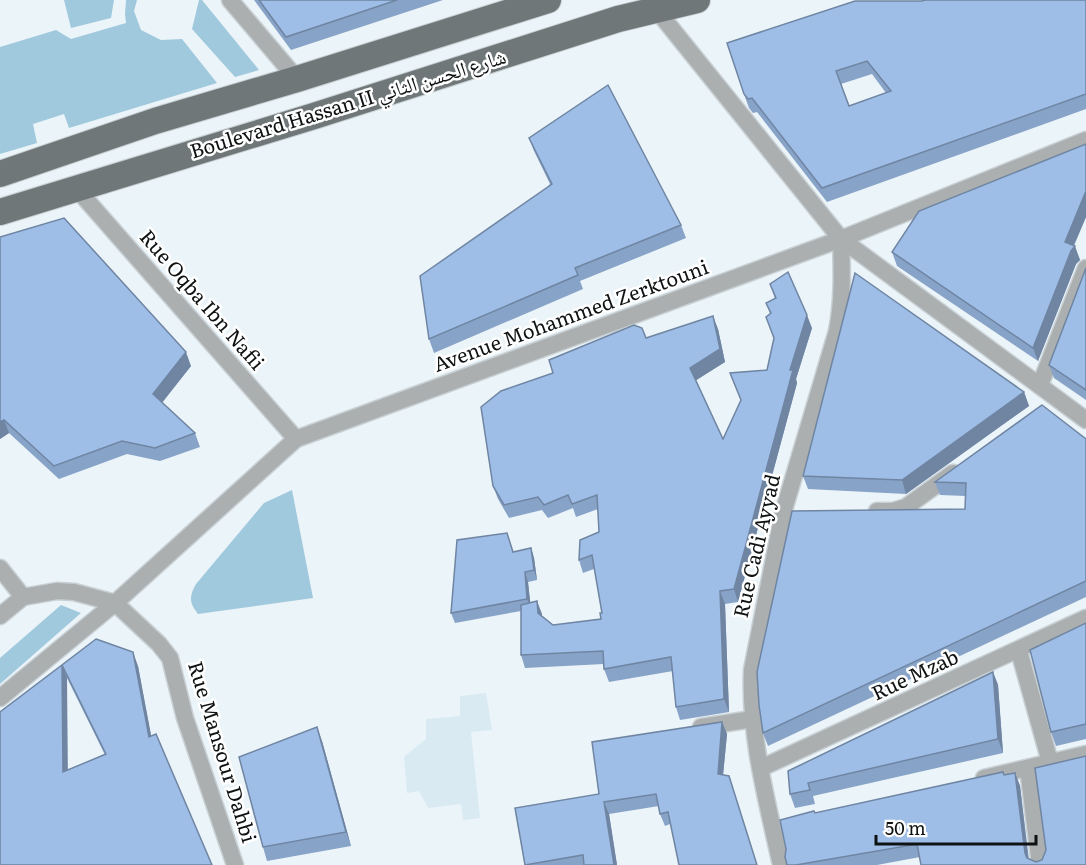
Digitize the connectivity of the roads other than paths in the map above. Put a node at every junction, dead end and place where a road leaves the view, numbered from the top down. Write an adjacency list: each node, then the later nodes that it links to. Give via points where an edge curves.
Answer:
1 (230, 0): 5 (street)
2 (548, 0): 5 (main road, Boulevard Hassan II شارع الحسن الثاني)
3 (697, 0): 4 (main road, Boulevard Hassan II شارع الحسن الثاني)
4 (652, 5): 8 (main road, Boulevard Hassan II شارع الحسن الثاني, via 314,116); 10 (street)
5 (297, 79): 7 (main road, Boulevard Hassan II شارع الحسن الثاني, via 155,121)
6 (1086, 140): 10 (street, Avenue Mohammed Zerktouni)
7 (0, 174)
8 (76, 188): 9 (main road, Boulevard Hassan II شارع الحسن الثاني); 14 (street, Rue Oqba Ibn Nafii)
9 (0, 212)
10 (841, 239): 12 (street); 14 (street, Avenue Mohammed Zerktouni); 17 (street, Rue Cadi Ayyad, via 843,290 837,331)
11 (1086, 268): 12 (street)
12 (1040, 385): 13 (street, via 1052,401)
13 (1086, 420)
14 (297, 439): 21 (street, Avenue Mohammed Zerktouni)
15 (970, 461): 16 (street, via 906,507)
16 (860, 512)
17 (783, 513): 18 (street); 26 (street, Rue Cadi Ayyad, via 752,670)
18 (805, 513)
19 (0, 568): 20 (street)
20 (22, 597): 21 (street, via 74,592); 22 (street)
21 (115, 603): 25 (street, Avenue Mohammed Zerktouni); 33 (street, Rue Mansour Dahbi, via 170,658 184,718)
22 (0, 616)
23 (1086, 618): 24 (street, Rue Mzab)
24 (1019, 651): 29 (street); 30 (street, Rue Mzab)
25 (0, 698)
26 (753, 719): 27 (street); 30 (street, Rue Cadi Ayyad)
27 (683, 730)
28 (1086, 754): 29 (street)
29 (1050, 762): 31 (street)
30 (761, 768): 34 (street, Rue Cadi Ayyad, via 777,823)
31 (1028, 768): 32 (street); 35 (street)
32 (964, 782)
33 (235, 865)
34 (781, 865)
35 (1040, 865)

